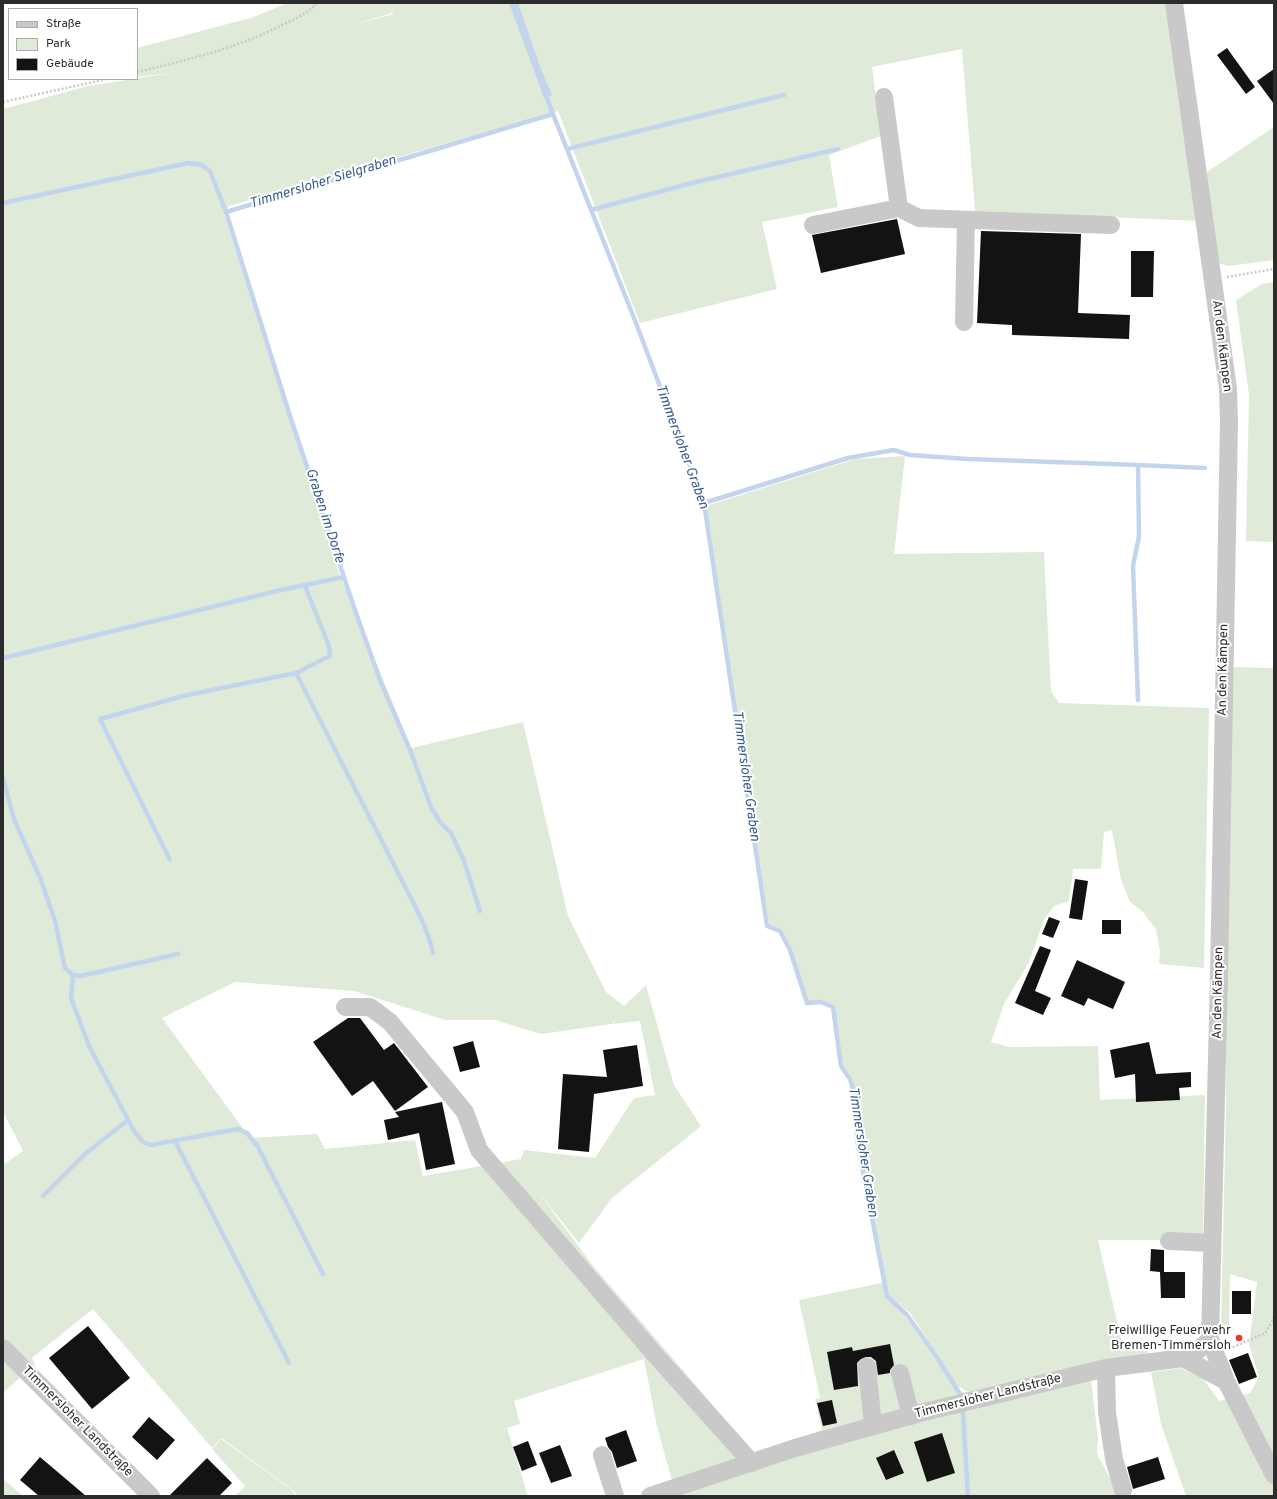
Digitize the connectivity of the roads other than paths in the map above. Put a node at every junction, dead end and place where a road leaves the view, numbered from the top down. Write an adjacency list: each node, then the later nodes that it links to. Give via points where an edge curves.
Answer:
1 (1174, 3): 10 (street, An den Kämpen, via 1228,389)
2 (884, 98): 3 (street)
3 (899, 208): 4 (street, via 919,218); 5 (street)
4 (966, 220): 6 (street); 7 (street)
5 (813, 225)
6 (1111, 225)
7 (964, 322)
8 (345, 1007): 21 (street, via 370,1007 390,1022 465,1112 480,1150 657,1357)
9 (1170, 1241): 10 (street)
10 (1212, 1243): 11 (street, An den Kämpen)
11 (1213, 1347): 13 (street, via 1198,1350); 17 (street, An den Kämpen)
12 (3, 1348): 24 (street, Timmersloher Landstraße)
13 (1183, 1358): 15 (street, Timmersloher Landstraße); 17 (street)
14 (867, 1367): 19 (street)
15 (1106, 1368): 18 (street, Timmersloher Landstraße); 23 (street, via 1107,1412 1114,1459)
16 (900, 1373): 18 (street)
17 (1226, 1381): 22 (street)
18 (911, 1416): 19 (street, Timmersloher Landstraße)
19 (873, 1426): 21 (street, Timmersloher Landstraße)
20 (602, 1455): 25 (street)
21 (752, 1463): 26 (street, Timmersloher Landstraße)
22 (1274, 1475)
23 (1123, 1490)
24 (151, 1496)
25 (615, 1496)
26 (650, 1496)

